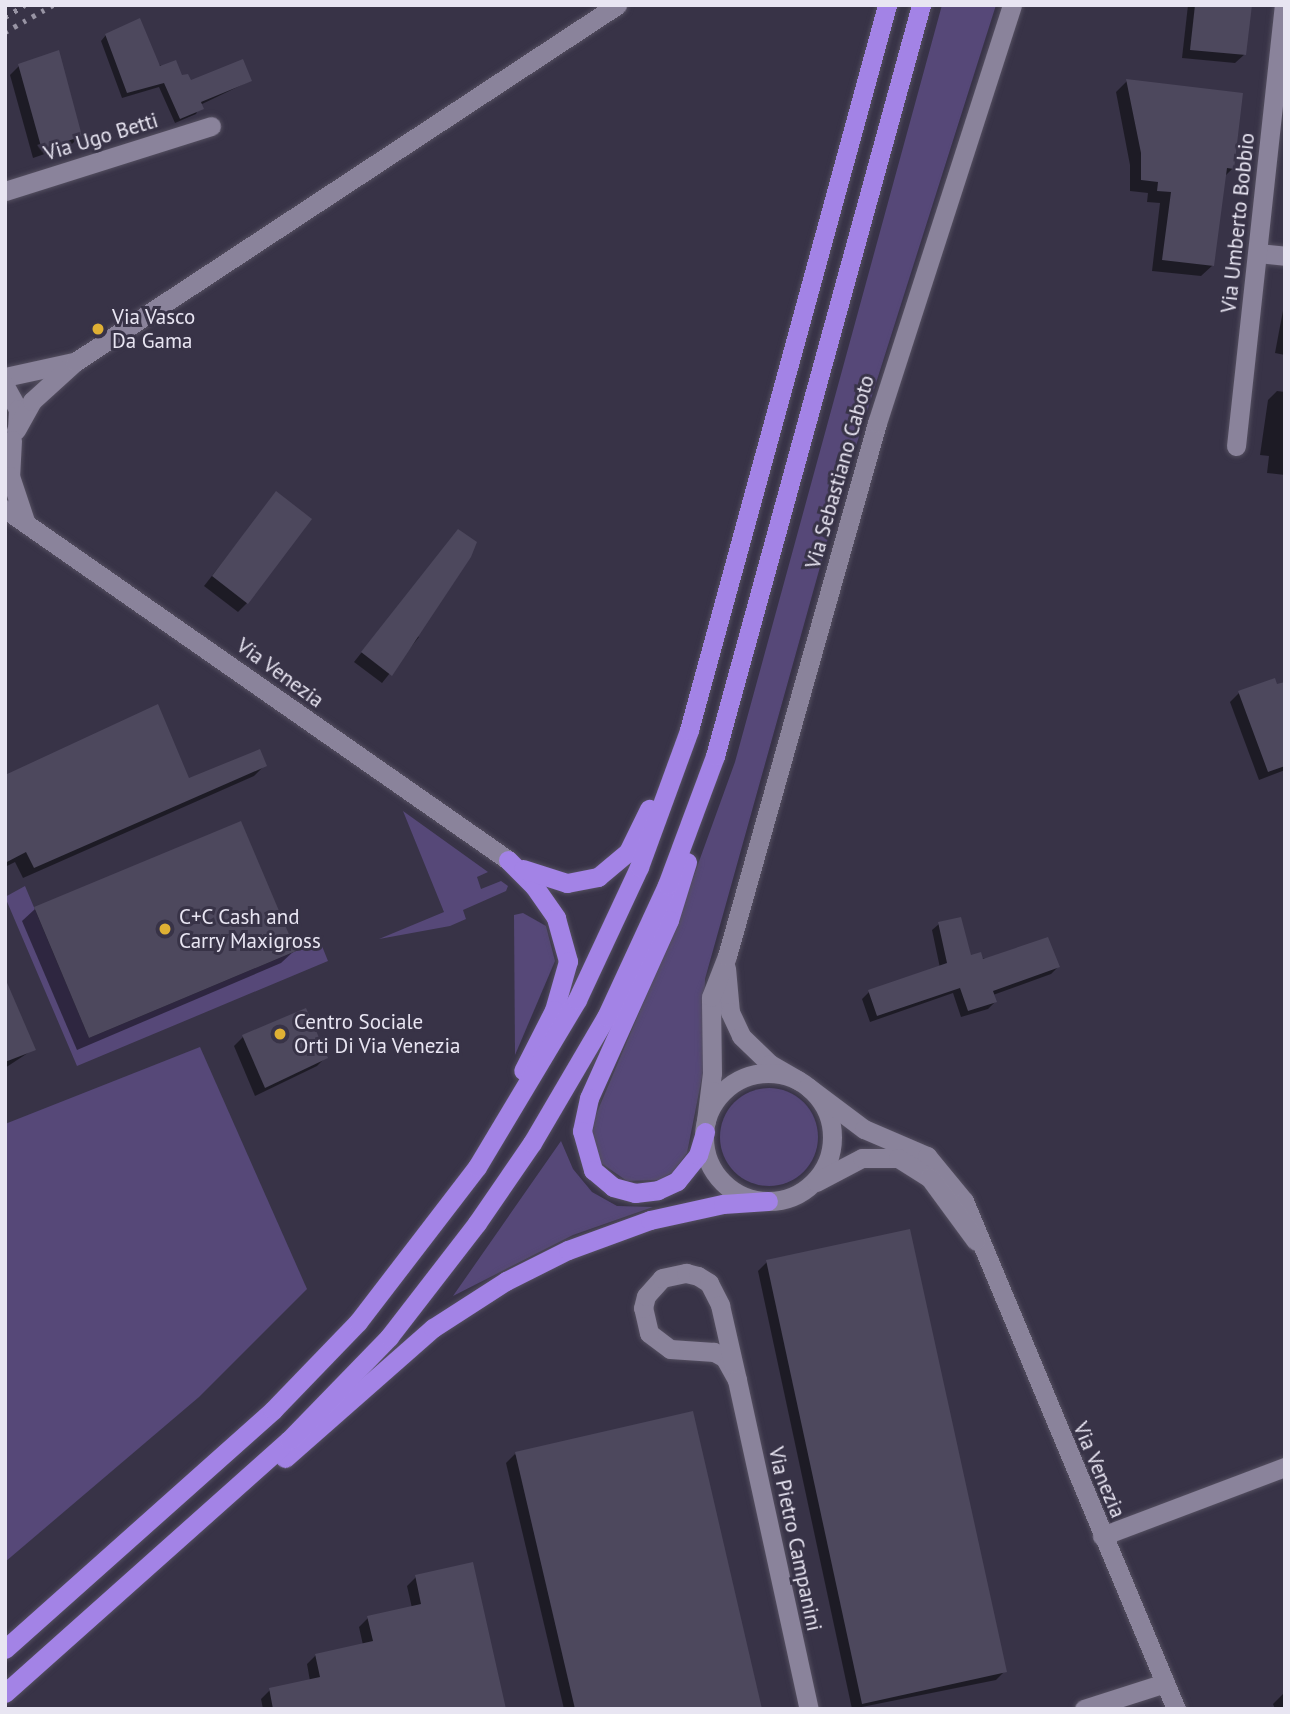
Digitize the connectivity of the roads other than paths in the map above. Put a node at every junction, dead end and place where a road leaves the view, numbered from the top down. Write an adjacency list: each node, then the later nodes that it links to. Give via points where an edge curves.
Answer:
1 (617, 5): 10 (street)
2 (887, 5): 17 (highway)
3 (921, 5): 18 (highway)
4 (1012, 5): 20 (street, Via Sebastiano Caboto, via 864,467)
5 (1284, 5): 8 (street, Via Umberto Bobbio)
6 (211, 126): 7 (street, Via Ugo Betti)
7 (5, 191)
8 (1258, 253): 9 (street); 14 (street, Via Umberto Bobbio)
9 (1285, 256)
10 (75, 362): 11 (street, via 33,375); 13 (street, via 27,407)
11 (5, 377)
12 (5, 386): 13 (street, via 18,409)
13 (11, 439): 16 (street, via 10,475)
14 (1237, 446)
15 (5, 509): 16 (street, Via Venezia)
16 (25, 521): 19 (street, Via Venezia)
17 (716, 639): 19 (highway, via 641,828 622,859 598,877 579,883 542,876); 25 (highway, via 657,822 599,956 530,1085)
18 (702, 794): 22 (highway, via 676,902 589,1098 582,1131 593,1170 612,1187 635,1193 677,1181 698,1155); 29 (highway, via 627,974 583,1059 511,1175 389,1337 324,1407)
19 (508, 860): 25 (highway, via 556,918 565,939 567,971 540,1040)
20 (727, 956): 21 (street, Via Sebastiano Caboto, via 728,1004 736,1028 761,1058); 22 (street, Via Sebastiano Caboto, via 711,997 712,1073)
21 (803, 1084): 22 (street, Via Venezia, via 768,1073 747,1077 721,1094); 23 (street, via 822,1102 832,1133 827,1164); 26 (street, Via Venezia, via 857,1124 913,1147 933,1161 964,1201)
22 (705, 1126): 24 (street, via 706,1153 721,1180 737,1193)
23 (807, 1189): 24 (street, Via Venezia); 26 (street, Via Venezia, via 862,1158 898,1158 921,1170 938,1187)
24 (768, 1201): 29 (highway, via 723,1204 650,1220 568,1250 506,1281 433,1328 304,1444)
25 (433, 1229): 32 (highway, via 308,1376)
26 (981, 1248): 30 (street, Via Venezia)
27 (737, 1380): 27 (street, Via Pietro Campanini, via 716,1293 709,1283 687,1273 662,1278 643,1308 649,1333 670,1349 714,1352 725,1358); 38 (street, Via Pietro Campanini)
28 (1285, 1466): 30 (street)
29 (221, 1502): 31 (highway)
30 (1102, 1536): 35 (street, Via Venezia)
31 (127, 1586): 36 (highway); 37 (highway)
32 (54, 1606): 33 (highway); 34 (highway)
33 (5, 1643)
34 (5, 1649)
35 (1165, 1683): 39 (street); 40 (street, Via Venezia)
36 (5, 1693)
37 (7, 1709)
38 (809, 1709)
39 (1084, 1709)
40 (1176, 1709)

